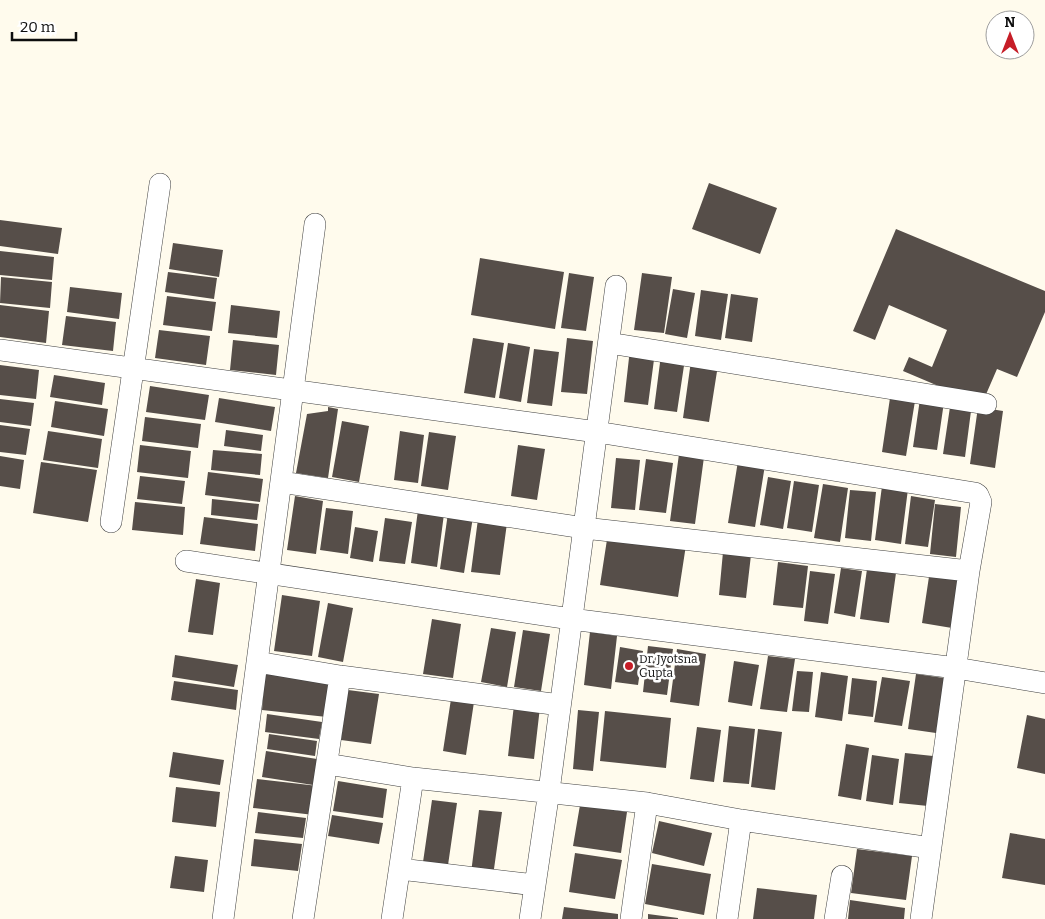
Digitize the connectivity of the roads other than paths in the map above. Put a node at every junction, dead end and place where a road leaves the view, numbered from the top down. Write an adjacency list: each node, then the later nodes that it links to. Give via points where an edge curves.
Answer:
1 (160, 184): 6 (street)
2 (315, 224): 7 (street)
3 (616, 286): 4 (street)
4 (608, 343): 8 (street); 9 (street)
5 (0, 350): 6 (street)
6 (133, 369): 7 (street); 11 (street)
7 (293, 391): 9 (street); 10 (street)
8 (986, 404)
9 (597, 432): 12 (street); 14 (street, via 975,493 980,502)
10 (281, 482): 12 (street); 15 (street)
11 (111, 522)
12 (584, 528): 14 (street); 16 (street)
13 (186, 560): 15 (street)
14 (969, 571): 18 (street)
15 (269, 573): 16 (street); 17 (street)
16 (571, 619): 18 (street); 21 (street)
17 (257, 662): 19 (street); 31 (street)
18 (956, 668): 20 (street); 27 (street)
19 (340, 676): 21 (street); 22 (street)
20 (1045, 683)
21 (560, 705): 24 (street)
22 (327, 764): 23 (street); 32 (street)
23 (413, 778): 24 (street); 28 (street)
24 (549, 791): 25 (street); 30 (street)
25 (647, 803): 26 (street); 35 (street)
26 (740, 820): 27 (street); 36 (street)
27 (931, 848): 38 (street)
28 (400, 868): 30 (street); 33 (street)
29 (842, 876): 37 (street)
30 (535, 885): 34 (street)
31 (223, 919)
32 (303, 919)
33 (392, 919)
34 (530, 919)
35 (631, 919)
36 (726, 919)
37 (835, 919)
38 (921, 919)

